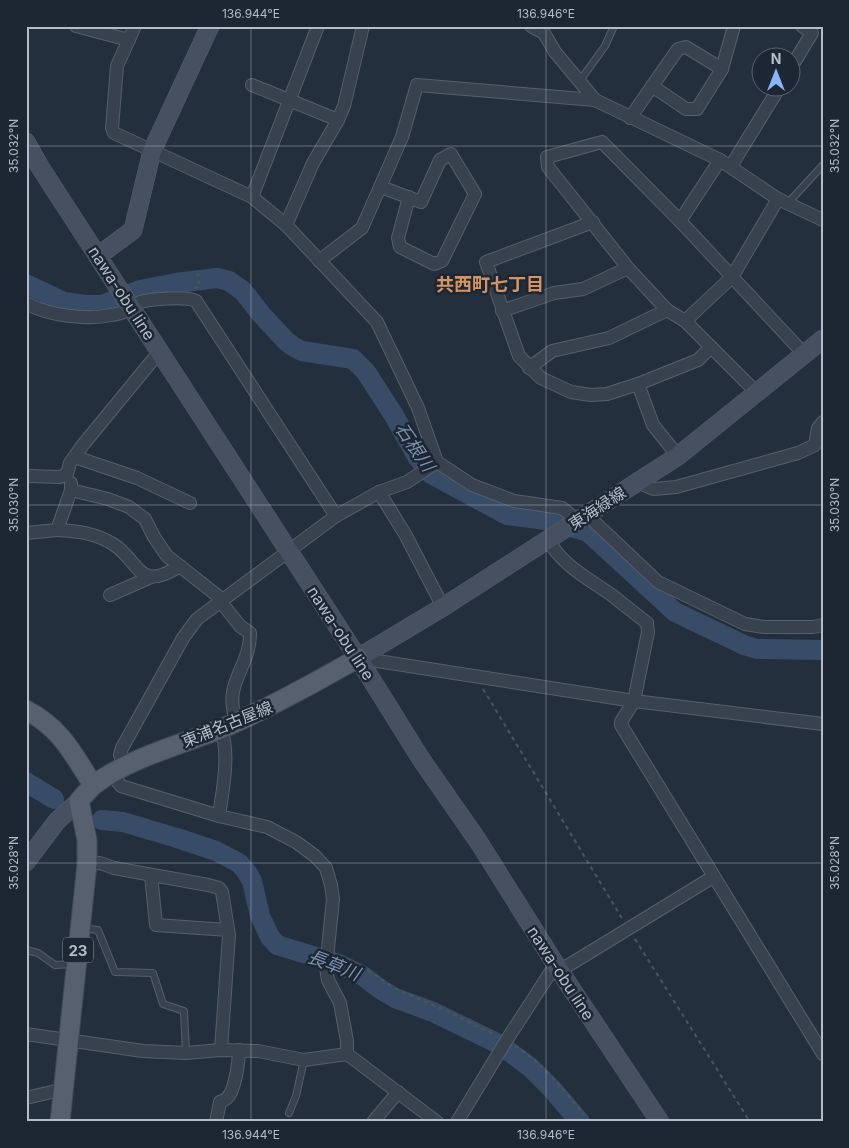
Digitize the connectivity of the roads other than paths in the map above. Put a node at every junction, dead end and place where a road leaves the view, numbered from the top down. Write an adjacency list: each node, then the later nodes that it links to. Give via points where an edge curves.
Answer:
1 (76, 26): 10 (street)
2 (135, 26): 10 (street)
3 (210, 26): 22 (main road)
4 (318, 26): 18 (street)
5 (363, 26): 20 (street)
6 (531, 26): 13 (street, via 544,33)
7 (614, 26): 13 (lane, via 605,46)
8 (734, 26): 12 (street)
9 (802, 26): 11 (street, via 812,32)
10 (129, 40): 22 (street, via 118,66 112,128 114,133)
11 (802, 49)
12 (722, 69): 15 (street, via 686,48 678,49); 15 (street, via 697,109 686,109)
13 (580, 82): 17 (street)
14 (252, 85): 18 (street)
15 (652, 86): 19 (street)
16 (772, 98): 23 (street)
17 (595, 100): 19 (street); 25 (street, via 417,85 402,138)
18 (290, 101): 20 (street); 26 (street)
19 (630, 118): 23 (street)
20 (338, 120): 32 (street, via 313,163)
21 (26, 142): 33 (main road, nawa-obu line)
22 (152, 151): 26 (street); 33 (main road, via 133,230)
23 (725, 163): 28 (street); 30 (street)
24 (823, 165): 28 (lane)
25 (380, 187): 27 (street); 34 (street, via 362,228)
26 (252, 197): 32 (street)
27 (409, 197): 27 (street, via 421,202 440,160 451,154 475,194 442,261 434,264 400,246 398,238)
28 (783, 201): 29 (street); 36 (street)
29 (823, 220)
30 (680, 221): 31 (street, via 602,142 547,157 548,166); 36 (street)
31 (593, 222): 35 (street); 40 (street, via 486,262)
32 (286, 225): 34 (street)
33 (98, 256): 37 (main road, nawa-obu line)
34 (320, 261): 52 (street, via 377,322 418,408)
35 (628, 268): 39 (street); 40 (street, via 582,289 554,293)
36 (732, 277): 41 (street); 45 (street)
37 (125, 299): 38 (street, via 114,315 94,318 67,316); 44 (main road, nawa-obu line); 59 (street, via 138,302 180,298 196,302)
38 (26, 303)
39 (667, 310): 41 (street); 46 (street, via 609,338 552,351)
40 (502, 311): 46 (street, via 519,356)
41 (685, 321): 43 (street)
42 (823, 339): 45 (main road, 東海緑線)
43 (711, 347): 47 (street, via 698,360); 48 (street)
44 (160, 351): 51 (street); 64 (main road, nawa-obu line)
45 (805, 354): 48 (main road, 東海緑線)
46 (529, 368): 47 (street, via 556,386 584,394 607,394)
47 (638, 384): 50 (street, via 653,425)
48 (757, 394): 50 (main road, 東海緑線)
49 (823, 422): 55 (street, via 818,428 815,445 798,453 676,487 654,489)
50 (678, 456): 55 (main road, 東海緑線)
51 (75, 457): 53 (street); 58 (street, via 137,478)
52 (437, 462): 57 (street, via 407,482); 60 (street, via 472,485 514,501 562,508)
53 (67, 474): 54 (street, via 60,477); 56 (street)
54 (26, 476)
55 (641, 479): 60 (main road, 東海緑線)
56 (71, 490): 61 (street); 65 (street, via 129,507 145,519 163,552)
57 (379, 492): 59 (street); 69 (street)
58 (190, 503)
59 (336, 516): 64 (street)
60 (580, 518): 63 (main road, 東海緑線); 70 (street, via 658,582 745,624 764,627)
61 (57, 530): 62 (street); 66 (street, via 101,537 122,551 138,570)
62 (26, 533)
63 (552, 538): 69 (main road, 東海緑線); 72 (street, via 555,552 569,567 647,623)
64 (289, 552): 68 (street); 71 (main road, nawa-obu line)
65 (180, 566): 66 (street); 68 (street)
66 (151, 577): 67 (street)
67 (110, 595)
68 (222, 601): 75 (street, via 240,626 250,633 249,645 232,692); 76 (street, via 197,620 183,638 122,748)
69 (443, 607): 71 (main road, 東海緑線)
70 (823, 625)
71 (358, 658): 72 (street); 75 (main road, 東浦名古屋線, via 281,702); 88 (main road, nawa-obu line)
72 (634, 701): 74 (street); 83 (street, via 621,725)
73 (26, 710): 77 (main road, via 62,737)
74 (823, 724)
75 (229, 725): 76 (main road, 東浦名古屋線); 79 (street)
76 (119, 770): 77 (main road, 東浦名古屋線); 79 (street, via 121,786)
77 (93, 785): 78 (main road, 東浦名古屋線)
78 (79, 801): 80 (main road, via 56,821); 81 (main road, 23, via 87,840)
79 (219, 816): 94 (street, via 267,827 296,842 316,856 326,868 333,899 326,968 330,986 340,1003)
80 (26, 862)
81 (87, 864): 82 (street, via 100,863); 84 (main road, 23)
82 (151, 875): 85 (street, via 219,888); 85 (street, via 156,925)
83 (713, 877): 88 (street); 95 (street)
84 (80, 928): 87 (main road, 23); 93 (lane, via 98,930 115,972 154,973 163,1004 184,1011)
85 (228, 930): 91 (street)
86 (26, 950): 87 (lane, via 38,953 55,965)
87 (77, 964): 90 (main road, 23)
88 (559, 970): 105 (street, via 550,973); 106 (main road, nawa-obu line)
89 (26, 1034): 90 (street)
90 (69, 1040): 93 (street, via 142,1051); 97 (main road, 23)
91 (221, 1050): 92 (street); 93 (street)
92 (240, 1050): 96 (street); 103 (street, via 232,1090 228,1098 220,1102)
93 (186, 1053)
94 (347, 1054): 96 (street); 98 (street)
95 (823, 1054)
96 (304, 1060): 100 (lane)
97 (64, 1089): 99 (street); 102 (main road, 23)
98 (398, 1092): 101 (street); 104 (street)
99 (26, 1098)
100 (289, 1113)
101 (376, 1120)
102 (60, 1122)
103 (216, 1122)
104 (437, 1122)
105 (457, 1122)
106 (660, 1122)

